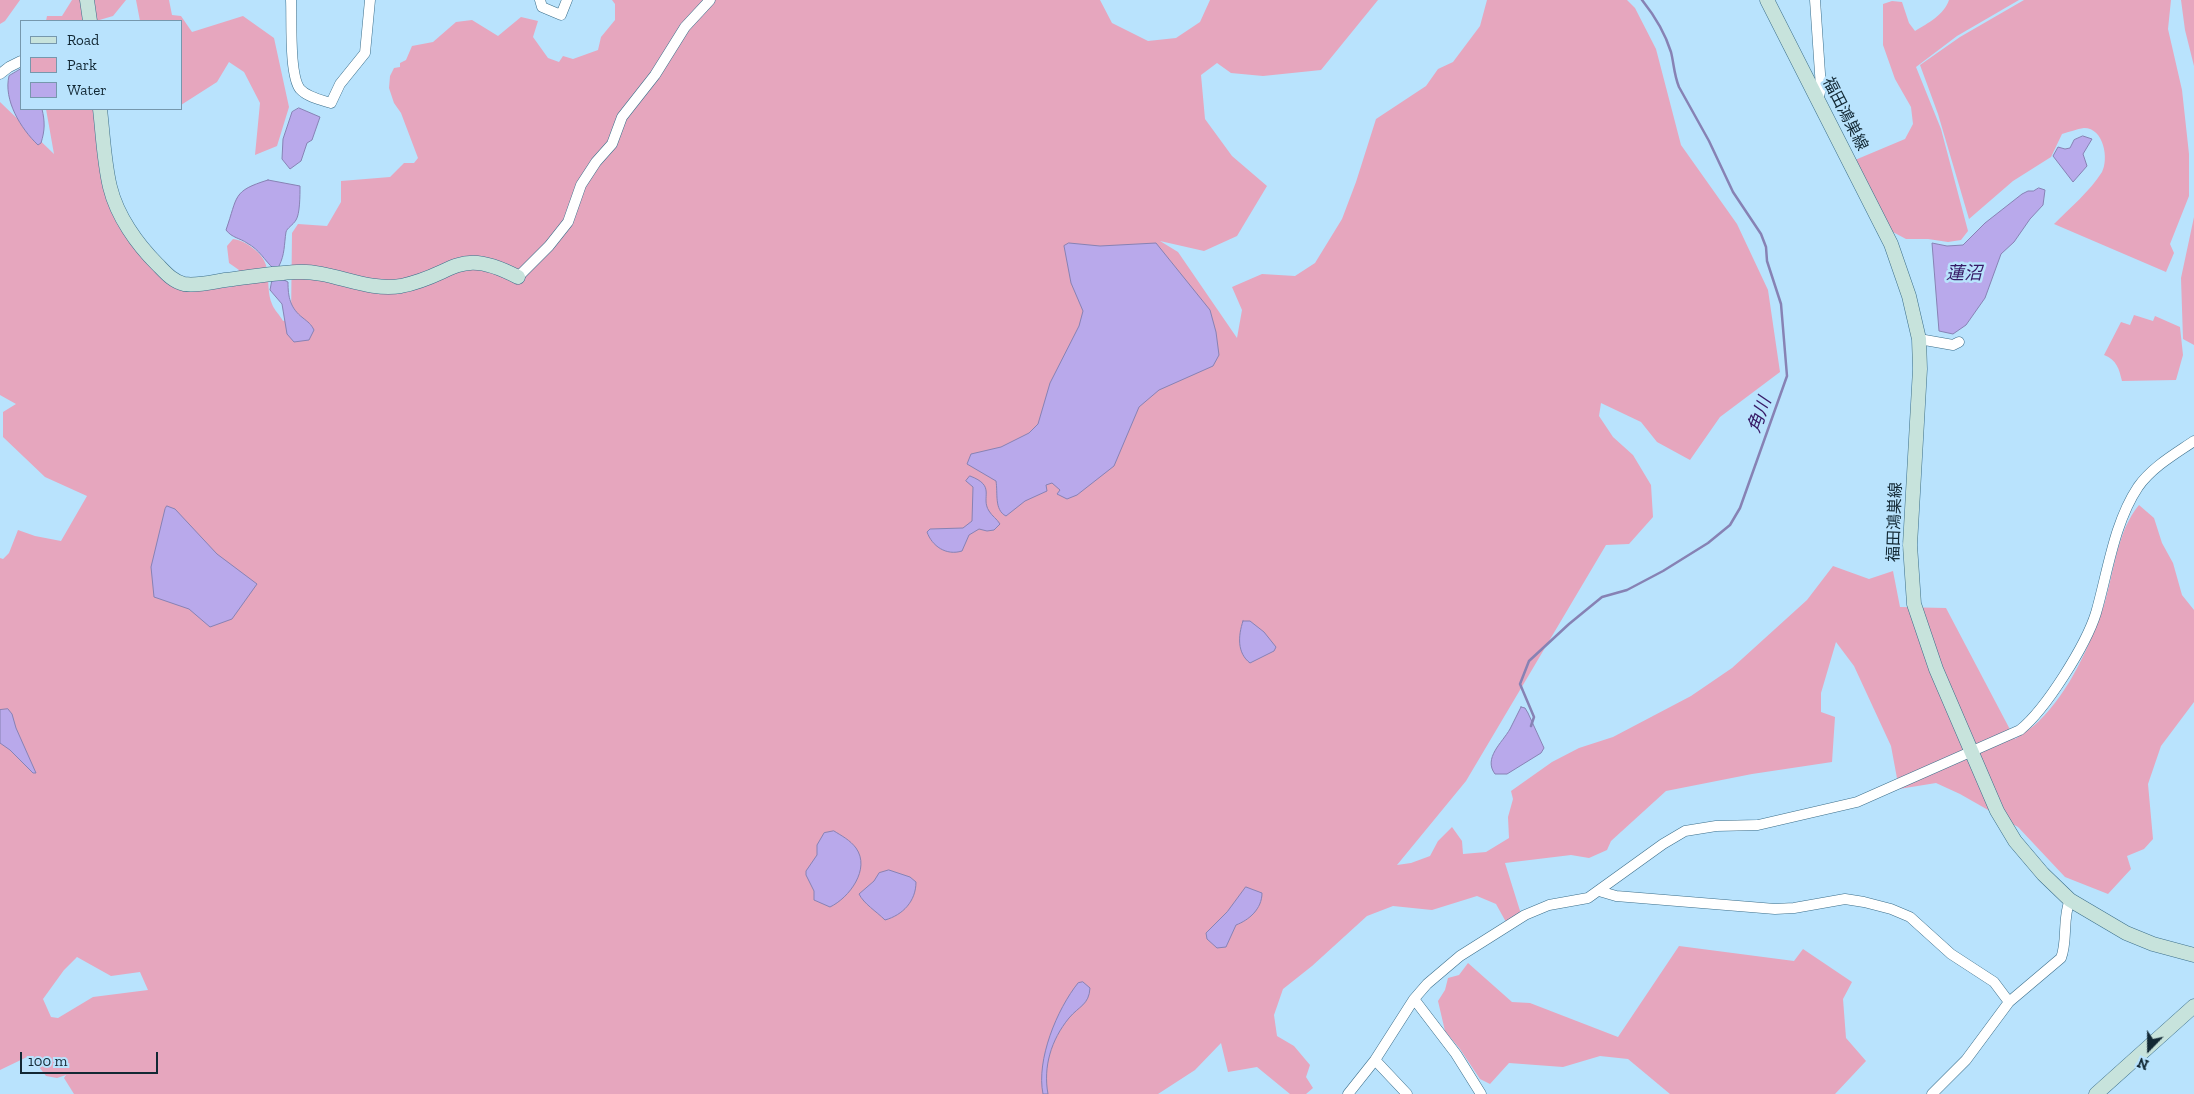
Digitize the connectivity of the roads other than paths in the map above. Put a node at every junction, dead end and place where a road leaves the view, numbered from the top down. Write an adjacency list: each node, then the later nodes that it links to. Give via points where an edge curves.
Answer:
1 (87, 0): 9 (main road)
2 (291, 0): 3 (street, via 294,76 300,89 313,98 331,103 340,84 365,53)
3 (370, 0)
4 (540, 0): 5 (street, via 542,8 561,15)
5 (567, 0)
6 (710, 0): 14 (street, via 685,27 647,86 622,117 612,144 581,185 564,228)
7 (1767, 0): 12 (main road, 福田鴻巣線)
8 (1815, 0): 12 (street)
9 (90, 20)
10 (20, 61): 11 (street)
11 (0, 74)
12 (1818, 101): 15 (main road, 福田鴻巣線, via 1898,259)
13 (100, 110): 14 (main road, via 110,188 121,214 146,253 178,282 200,285 298,272 378,286 399,286 454,265 478,262 500,267)
14 (518, 277)
15 (1919, 339): 16 (street, via 1953,345); 18 (main road, 福田鴻巣線, via 1910,545 1914,604 1936,669)
16 (1959, 342)
17 (2194, 441): 18 (street, via 2145,478 2130,502 2121,522 2095,615 2082,646 2039,712 2020,730)
18 (1971, 751): 19 (street, via 1858,802 1758,824 1716,826 1685,832 1663,844); 20 (main road, 福田鴻巣線, via 1997,811 2015,841)
19 (1599, 891): 22 (street, via 1580,900 1548,905 1525,915 1444,968); 23 (street, via 1616,896 1775,909 1845,899 1864,902 1910,917 1951,954 1994,982)
20 (2070, 900): 21 (main road, 福田鴻巣線, via 2126,933); 23 (street, via 2061,958)
21 (2194, 955)
22 (1414, 999): 25 (street); 28 (street, via 1456,1054)
23 (2009, 1002): 29 (street, via 1966,1060)
24 (2194, 1006): 30 (main road)
25 (1375, 1060): 26 (street); 27 (street)
26 (1348, 1094)
27 (1408, 1094)
28 (1481, 1094)
29 (1932, 1094)
30 (2096, 1094)

